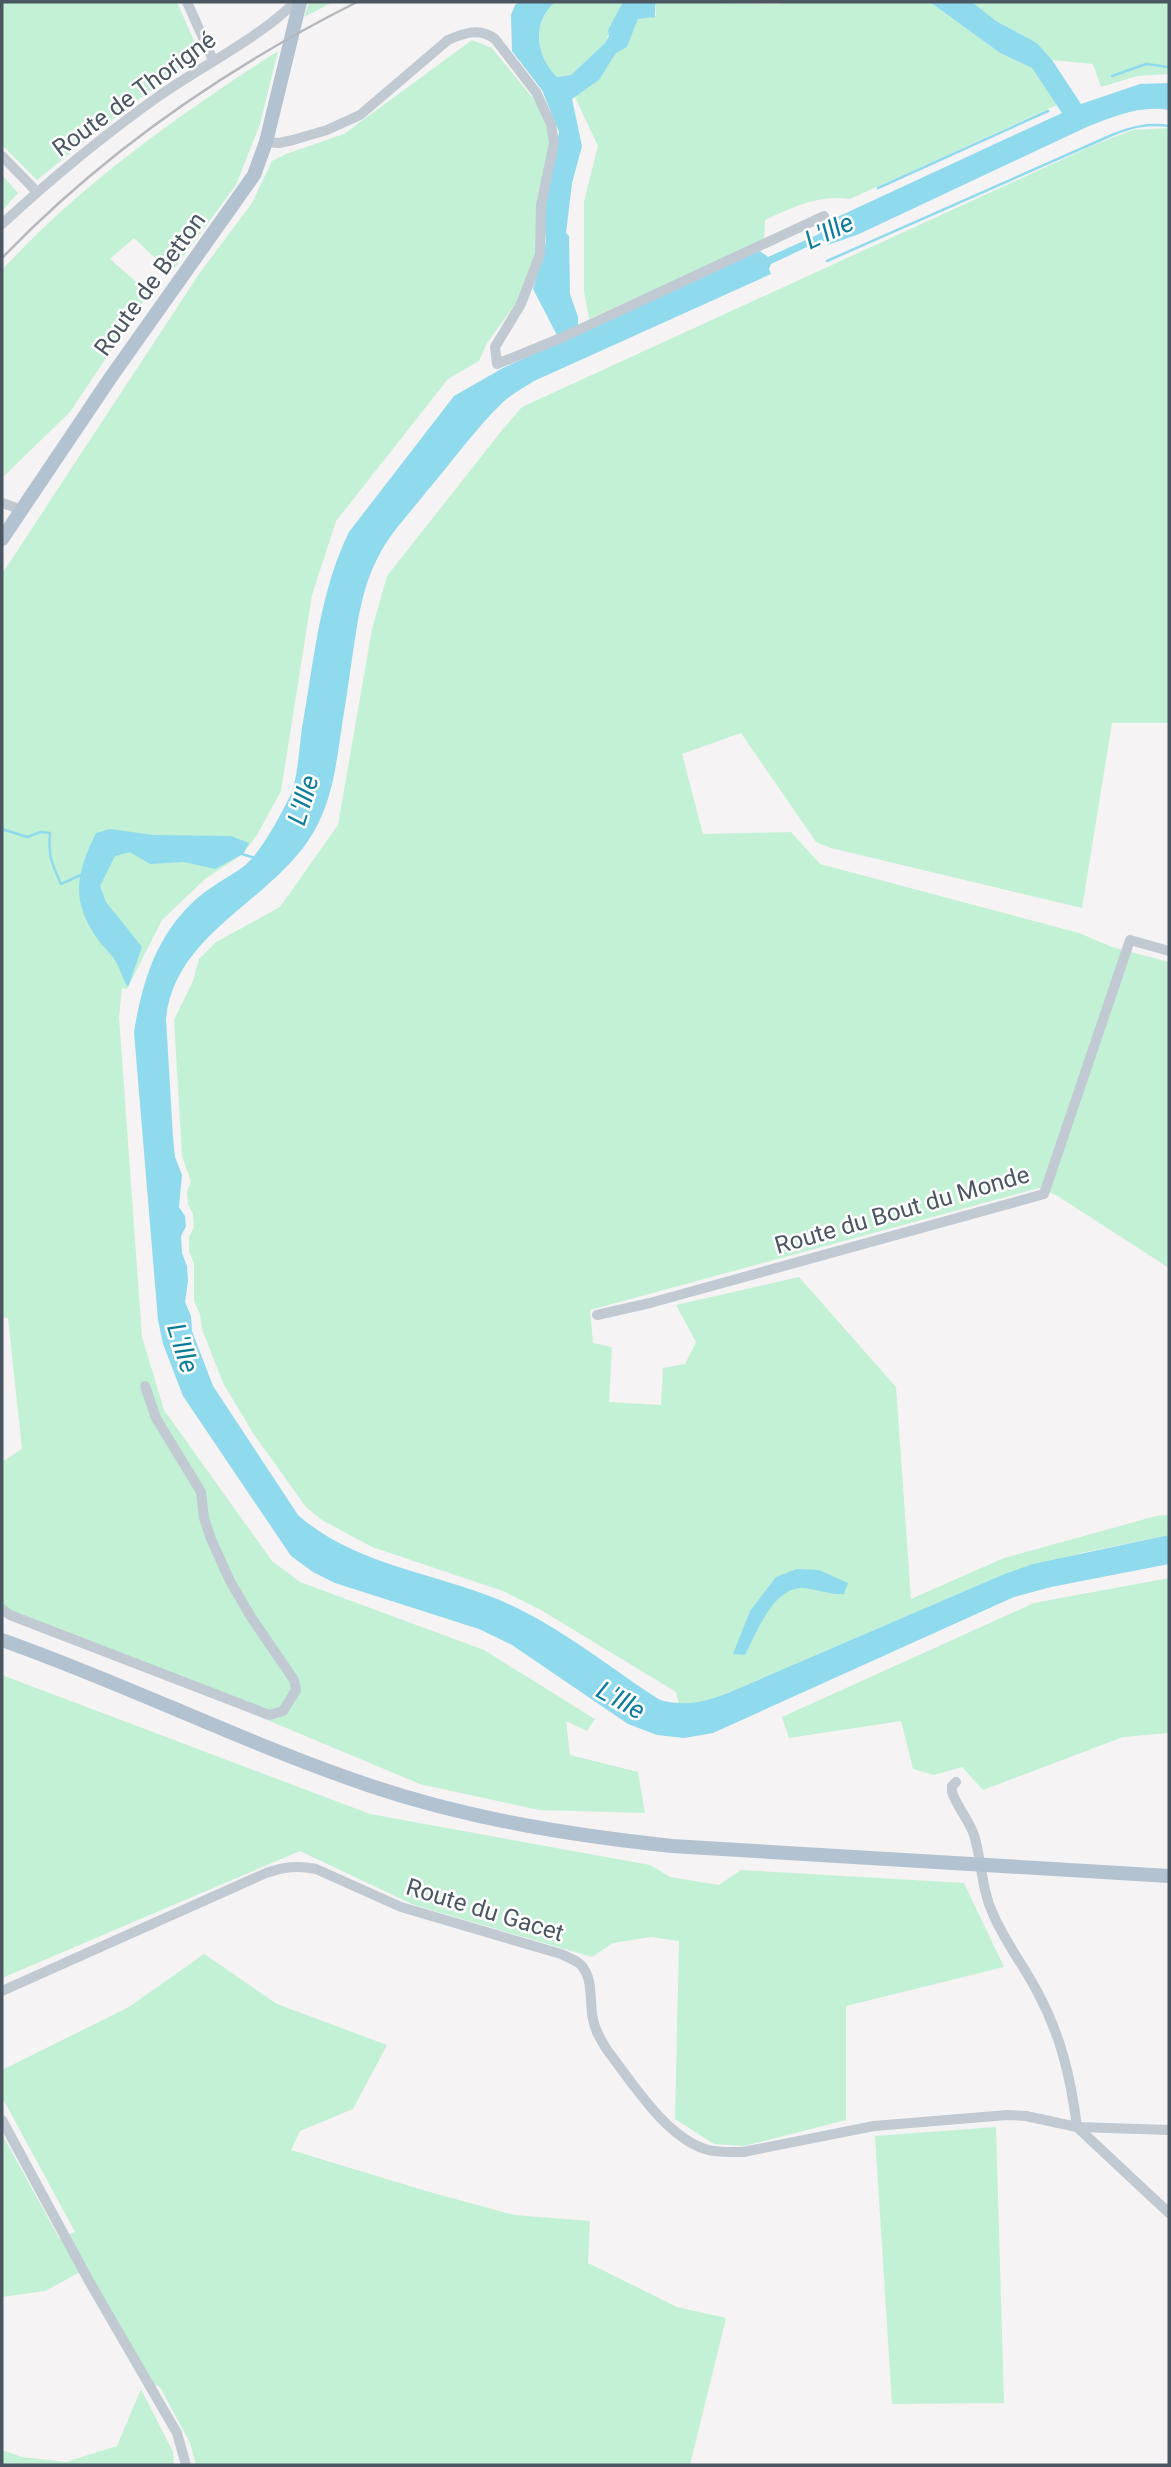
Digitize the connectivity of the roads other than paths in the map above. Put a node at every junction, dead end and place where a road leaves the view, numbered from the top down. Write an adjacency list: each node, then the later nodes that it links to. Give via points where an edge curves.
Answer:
1 (187, 2): 4 (street)
2 (295, 2): 4 (street, Route de Thorigné)
3 (300, 2): 5 (main road, Route de Betton)
4 (213, 60): 7 (street, Route de Thorigné, via 136,113)
5 (266, 142): 8 (street, via 293,140 360,115 461,34 487,33 495,39 536,92 554,143 541,205 540,254 521,304 495,347 497,364); 11 (main road, Route de Betton, via 254,175 235,204)
6 (2, 156): 7 (street)
7 (37, 192): 9 (street, Route de Thorigné)
8 (824, 216)
9 (2, 224)
10 (2, 503): 11 (street)
11 (19, 513): 12 (main road, Route de Betton)
12 (2, 539)
13 (1169, 951): 14 (street, Route du Bout du Monde, via 1130,940 1044,1194)
14 (597, 1315)
15 (145, 1386): 16 (street, via 156,1419 201,1492 204,1518 230,1581 294,1680 296,1690 283,1711 269,1714)
16 (2, 1609)
17 (2, 1629): 19 (main road)
18 (2, 1640): 19 (main road)
19 (75, 1666): 21 (main road, via 373,1787 519,1825 672,1846)
20 (956, 1782): 21 (street, via 952,1792 974,1836)
21 (980, 1865): 22 (main road); 25 (street, via 992,1912 1056,2030 1071,2082)
22 (1169, 1876)
23 (2, 1991): 25 (street, Route du Gacet, via 266,1873 301,1866 401,1908 574,1960 587,1976 592,2017 607,2050 670,2126 706,2150 743,2152 874,2126 1007,2115)
24 (2, 2120): 28 (street, via 177,2433)
25 (1077, 2127): 26 (street, Route du Gacet); 27 (street)
26 (1169, 2130)
27 (1169, 2214)
28 (186, 2465)

